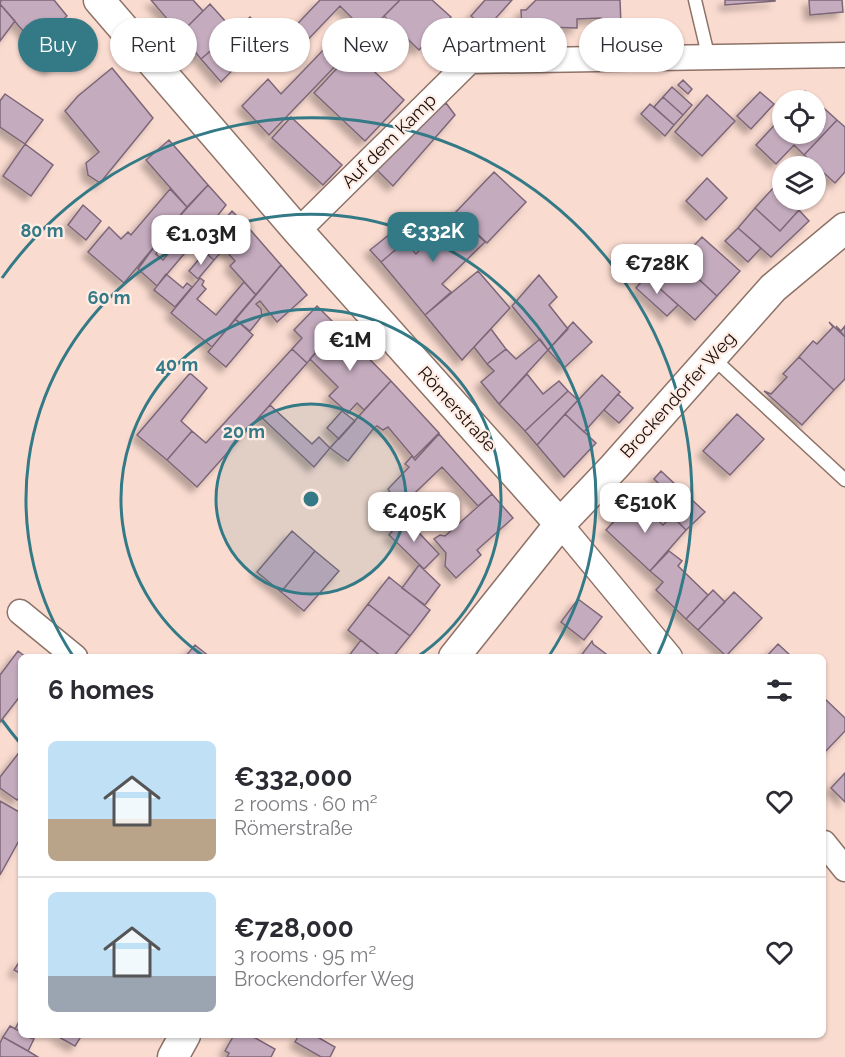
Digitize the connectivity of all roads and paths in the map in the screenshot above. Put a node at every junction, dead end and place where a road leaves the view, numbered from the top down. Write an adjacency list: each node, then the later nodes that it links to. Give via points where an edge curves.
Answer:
1 (99, 0): 6 (street, Römerstraße)
2 (695, 0): 4 (lane)
3 (845, 55): 4 (street, Auf dem Kamp)
4 (709, 59): 6 (street, Auf dem Kamp, via 688,56 470,61)
5 (845, 228): 7 (street, Brockendorfer Weg, via 773,288)
6 (298, 231): 9 (street, Römerstraße)
7 (712, 357): 8 (lane); 9 (street, Brockendorfer Weg)
8 (845, 480)
9 (560, 524): 12 (street, Brockendorfer Weg); 13 (street, Römerstraße)
10 (20, 612): 11 (street)
11 (71, 654)
12 (456, 654)
13 (668, 654)
14 (826, 845): 15 (street)
15 (845, 869)
16 (183, 1038): 17 (street)
17 (173, 1057)

